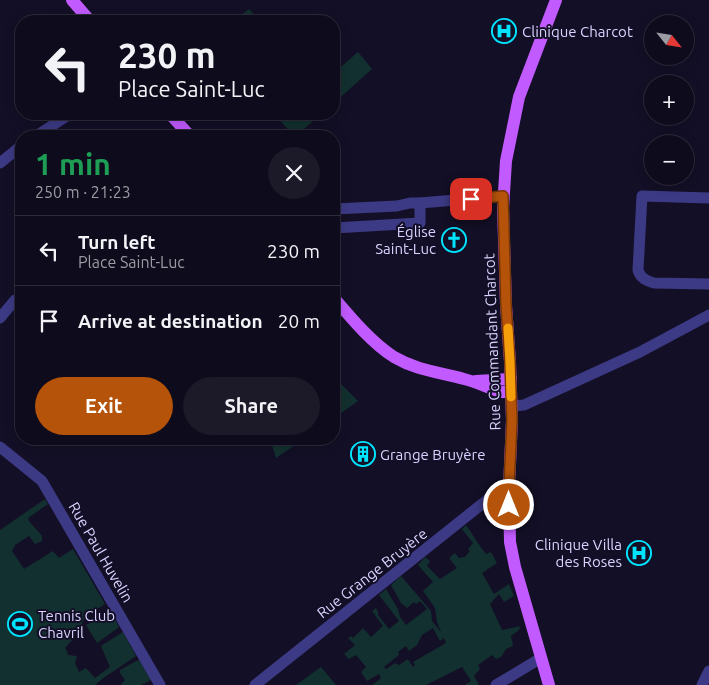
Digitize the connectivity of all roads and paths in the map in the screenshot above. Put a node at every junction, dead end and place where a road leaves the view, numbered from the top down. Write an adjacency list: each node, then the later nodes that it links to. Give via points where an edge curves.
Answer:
1 (72, 0): 3 (main road)
2 (556, 0): 10 (main road, Rue Commandant Charcot, via 519,97)
3 (85, 15)
4 (61, 120): 6 (street)
5 (175, 120): 7 (main road)
6 (45, 130)
7 (185, 130)
8 (15, 151): 9 (street)
9 (0, 163)
10 (503, 196): 12 (street); 21 (main road, Rue Commandant Charcot)
11 (709, 198): 15 (street, via 642,196 638,270 639,275 654,283)
12 (420, 203): 13 (street); 14 (street, via 420,223)
13 (340, 209)
14 (340, 228)
15 (709, 284)
16 (15, 300): 19 (street)
17 (340, 304): 20 (main road, via 393,356 426,371)
18 (709, 315): 22 (street, via 640,352 524,404)
19 (0, 318)
20 (474, 382): 21 (main road, via 500,392); 23 (main road, via 504,405)
21 (511, 385): 22 (main road, Rue Commandant Charcot)
22 (512, 406): 23 (main road, Rue Commandant Charcot)
23 (512, 427): 25 (main road, Rue Commandant Charcot)
24 (0, 447): 28 (street, Rue Paul Huvelin, via 42,481)
25 (509, 487): 26 (main road, Rue Commandant Charcot, via 510,542); 29 (street, Rue Grange Bruyère, via 502,488)
26 (541, 659): 30 (street); 31 (main road, Rue Commandant Charcot)
27 (709, 671): 32 (street)
28 (160, 685)
29 (254, 685)
30 (496, 685)
31 (549, 685)
32 (702, 685)

